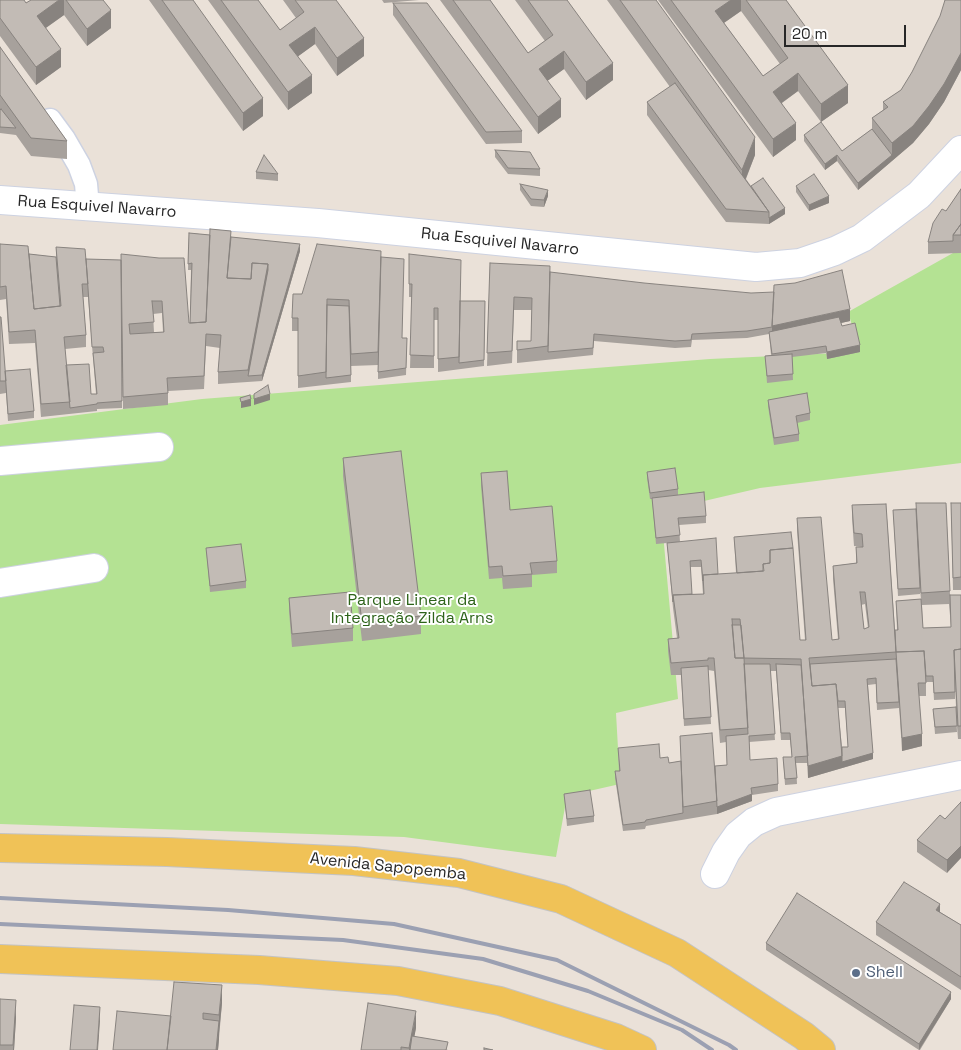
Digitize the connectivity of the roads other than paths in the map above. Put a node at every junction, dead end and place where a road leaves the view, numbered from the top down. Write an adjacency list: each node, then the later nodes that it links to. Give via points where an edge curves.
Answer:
1 (38, 102): 4 (lane, via 79,165 86,184)
2 (961, 150): 4 (street, Rua Esquivel Navarro, via 919,196 862,238 835,252 800,263 756,267 327,224)
3 (0, 200): 4 (street, Rua Esquivel Navarro)
4 (88, 207)
5 (159, 447): 6 (street)
6 (0, 461)
7 (94, 568): 8 (street)
8 (0, 583)
9 (961, 775): 11 (street, via 776,812 754,822 738,835)
10 (0, 848): 14 (main road, Avenida Sapopemba, via 354,861 459,873 561,899 677,954)
11 (715, 874)
12 (0, 959): 13 (main road, via 260,970 398,981 500,1001 616,1038)
13 (642, 1050)
14 (821, 1050)

